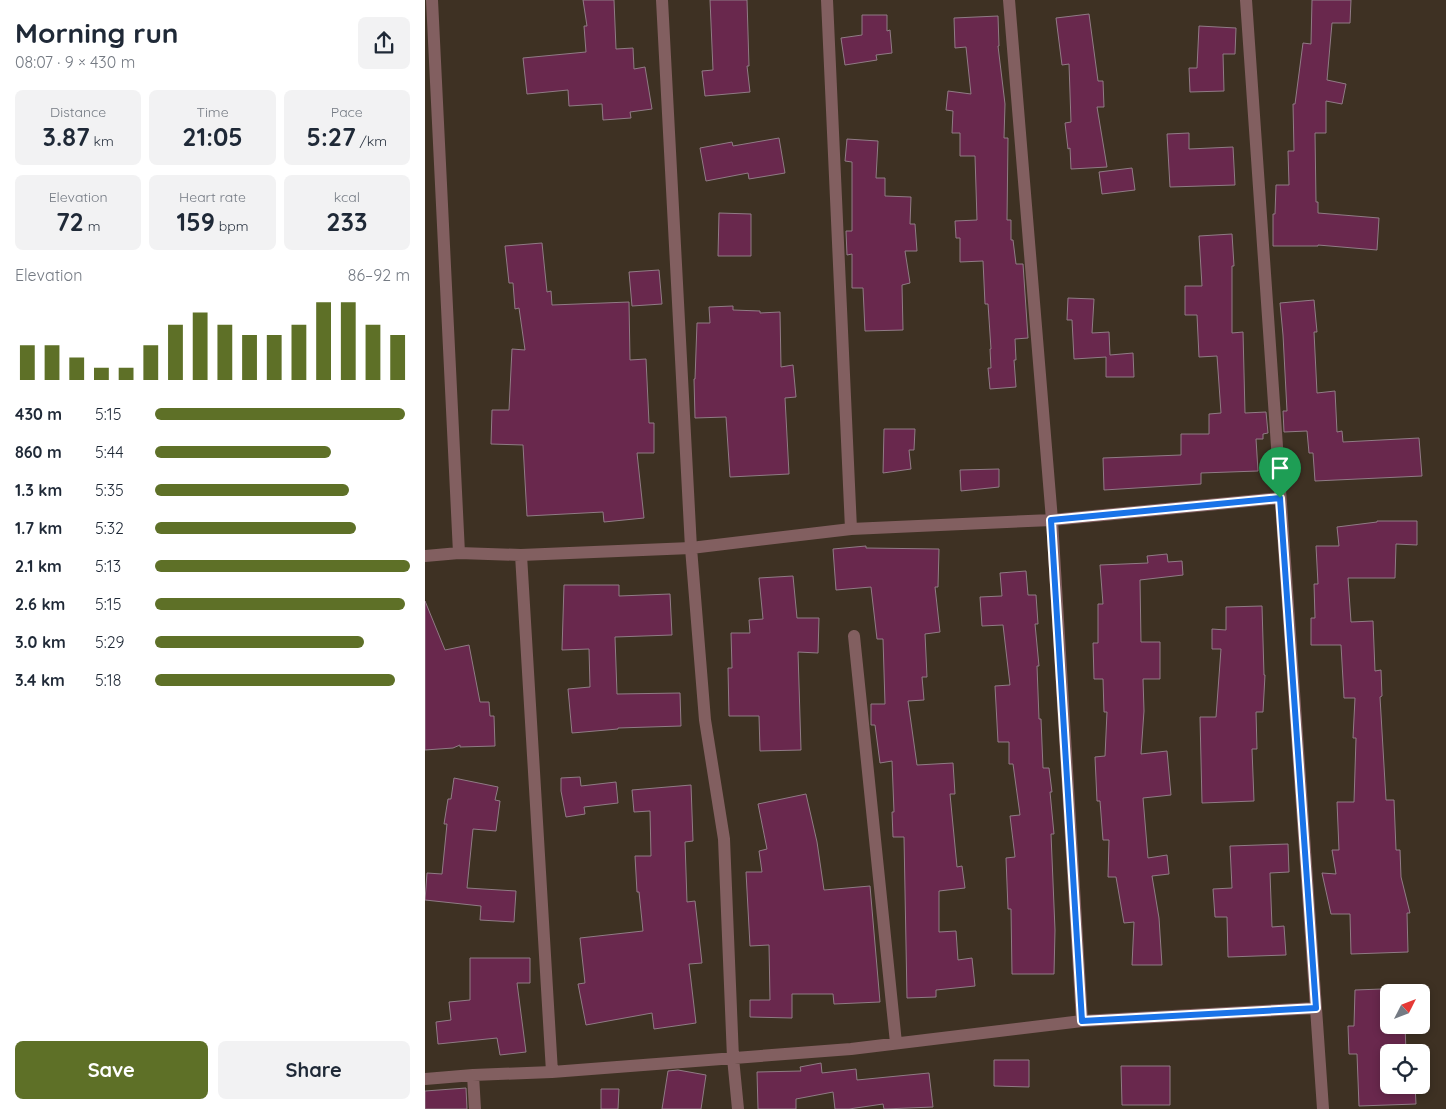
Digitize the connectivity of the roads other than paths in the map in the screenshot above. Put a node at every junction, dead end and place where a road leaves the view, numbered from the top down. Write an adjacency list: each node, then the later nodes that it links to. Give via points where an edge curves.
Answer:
1 (432, 0): 10 (street)
2 (662, 0): 9 (street)
3 (827, 0): 8 (street)
4 (1009, 0): 7 (street)
5 (1246, 0): 6 (street)
6 (1280, 498): 7 (street); 14 (street)
7 (1051, 520): 8 (street); 15 (street)
8 (851, 529): 9 (street)
9 (691, 548): 11 (street); 17 (street, via 705,720 724,839)
10 (459, 553): 11 (street); 12 (street)
11 (521, 554): 18 (street)
12 (425, 556)
13 (854, 636): 16 (street)
14 (1316, 1008): 15 (street); 23 (street)
15 (1082, 1021): 16 (street)
16 (896, 1043): 17 (street)
17 (733, 1058): 18 (street); 22 (street)
18 (552, 1072): 19 (street)
19 (473, 1075): 20 (street); 21 (street)
20 (425, 1079)
21 (475, 1109)
22 (739, 1109)
23 (1323, 1109)

